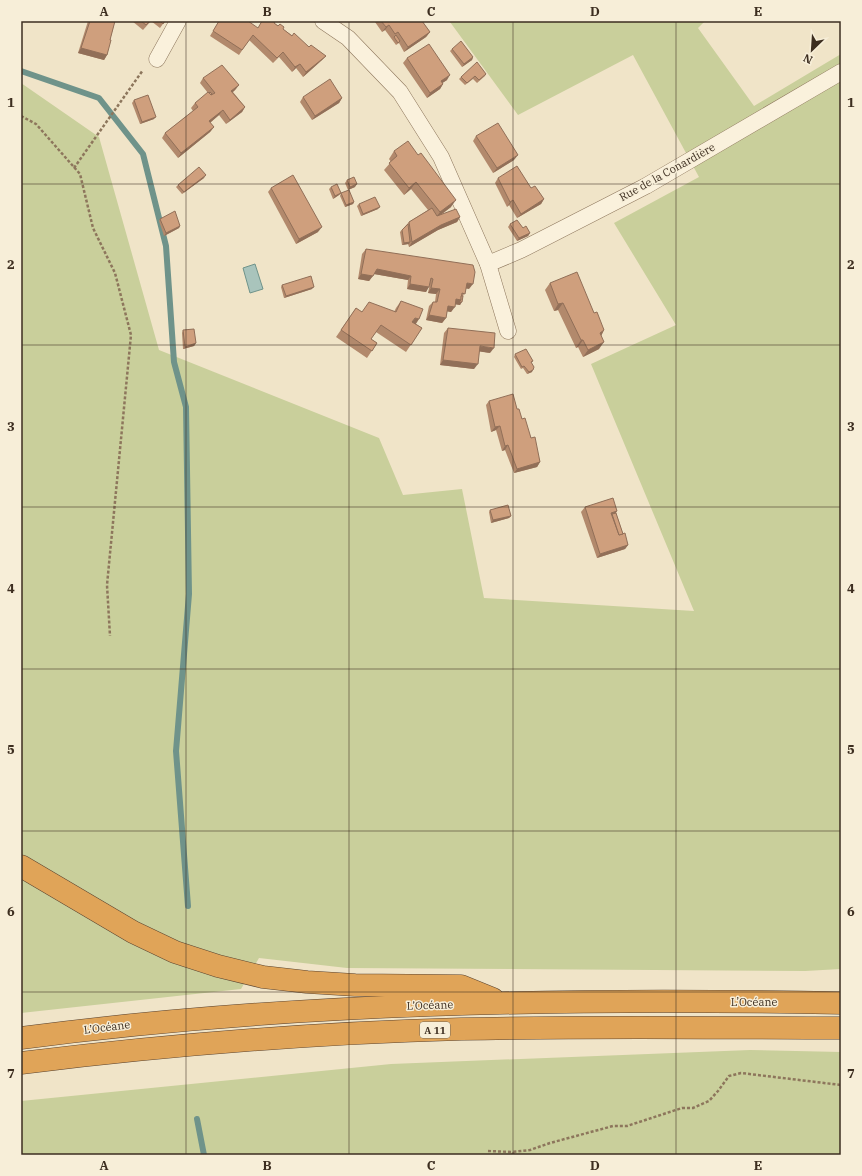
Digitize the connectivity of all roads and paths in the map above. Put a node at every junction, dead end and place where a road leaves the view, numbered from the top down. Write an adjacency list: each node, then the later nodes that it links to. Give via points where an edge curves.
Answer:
1 (178, 21): 3 (street)
2 (323, 21): 7 (street, via 348,38 400,92 441,157)
3 (157, 59): 6 (path, via 150,56 140,75)
4 (841, 72): 7 (street, Rue de la Conardière, via 646,186 521,250)
5 (21, 116): 6 (path, via 36,124)
6 (74, 168): 9 (path, via 80,174 93,228 115,273 131,335 107,585)
7 (488, 264): 8 (street)
8 (508, 331)
9 (110, 636)
10 (21, 866): 11 (highway, via 133,932 175,952 218,966 263,977 307,982 461,986)
11 (502, 1002): 12 (highway, L’Océane); 14 (highway, L’Océane, via 247,1014 132,1024)
12 (841, 1002)
13 (841, 1028): 15 (highway, A 11, via 540,1028 388,1032 233,1041)
14 (21, 1038)
15 (52, 1059): 16 (highway, A 11); 17 (highway)
16 (21, 1063)
17 (21, 1079)
18 (841, 1085): 20 (path, via 741,1073 729,1076 709,1100 693,1108 682,1108 627,1126 613,1126)
19 (488, 1151): 20 (path)
20 (513, 1154)

